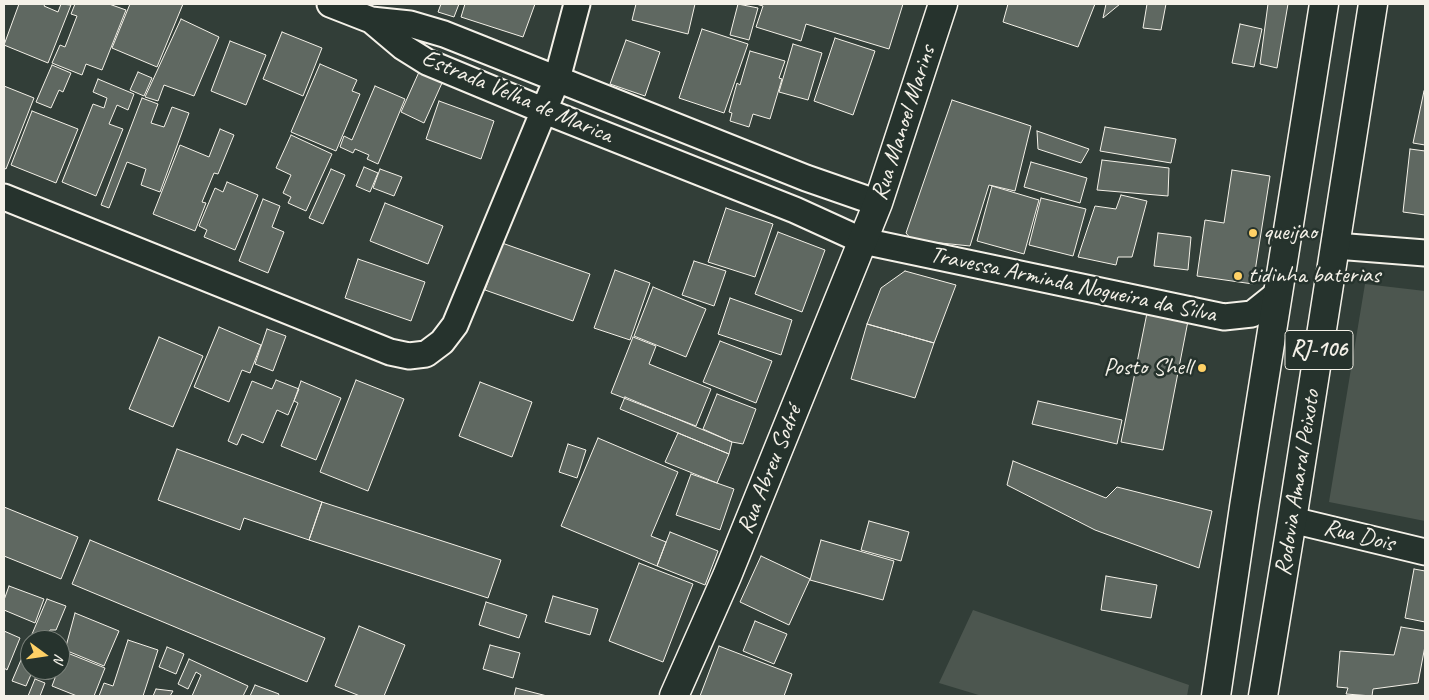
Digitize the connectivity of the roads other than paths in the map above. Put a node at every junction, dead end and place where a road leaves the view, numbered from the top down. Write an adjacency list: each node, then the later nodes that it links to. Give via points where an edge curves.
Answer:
1 (330, 4): 6 (street)
2 (577, 4): 7 (street)
3 (943, 4): 10 (main road, Rua Manoel Marins)
4 (1324, 4): 14 (main road, Rodovia Amaral Peixoto / RJ-106)
5 (1373, 4): 12 (main road, Rodovia Amaral Peixoto / RJ-106)
6 (371, 20): 7 (street, Estrada Velha de Marica, via 410,24 444,34); 8 (street, Estrada Velha de Marica, via 427,62)
7 (558, 79): 8 (street); 10 (street, Estrada Velha de Marica)
8 (545, 111): 9 (street, via 455,325 442,342 426,354 409,356 390,352); 11 (street, Estrada Velha de Marica, via 795,210)
9 (4, 197)
10 (878, 203): 11 (main road, Rua Manoel Marins)
11 (862, 241): 14 (street, Travessa Arminda Nogueira da Silva, via 1224,318 1252,314); 17 (main road, Rua Abreu Sodré, via 727,576)
12 (1336, 246): 13 (street); 15 (main road, Rodovia Amaral Peixoto / RJ-106)
13 (1425, 253)
14 (1278, 294): 18 (main road, Rodovia Amaral Peixoto / RJ-106)
15 (1292, 520): 16 (street, Rua Dois); 19 (main road, Rodovia Amaral Peixoto / RJ-106)
16 (1425, 552)
17 (674, 696)
18 (1216, 696)
19 (1263, 696)

